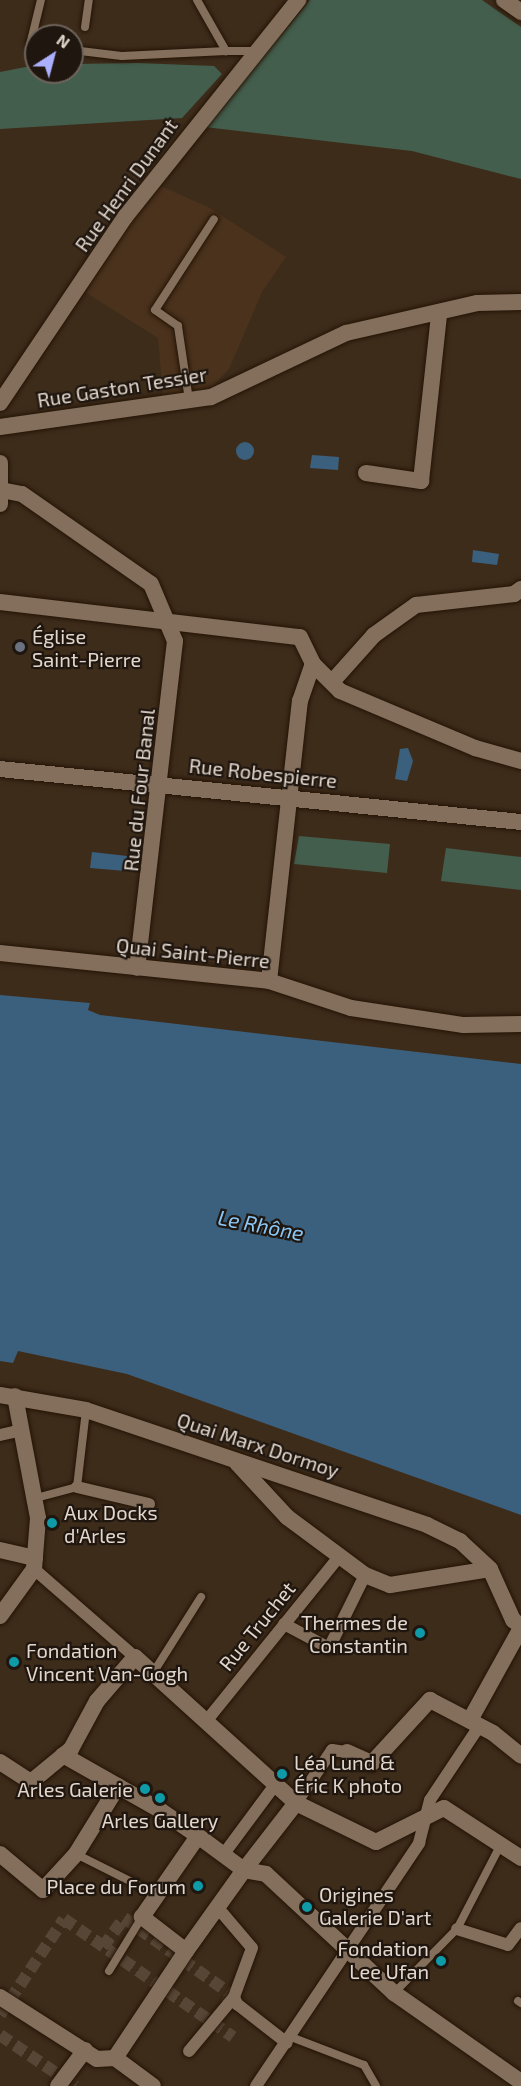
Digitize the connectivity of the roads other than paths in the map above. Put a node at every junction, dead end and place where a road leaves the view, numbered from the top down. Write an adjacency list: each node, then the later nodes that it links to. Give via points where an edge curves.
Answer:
1 (40, 0): 7 (lane)
2 (88, 0): 8 (lane)
3 (197, 0): 10 (lane)
4 (298, 0): 11 (street, Rue Henri Dunant)
5 (504, 0): 6 (street)
6 (521, 12)
7 (35, 24)
8 (85, 27)
9 (84, 51): 10 (lane, via 122,56)
10 (226, 51): 11 (lane)
11 (252, 51): 16 (street, Rue Henri Dunant, via 125,217)
12 (214, 219): 15 (lane, via 155,310 178,326)
13 (521, 302): 14 (street, Rue Gaston Tessier, via 477,303)
14 (439, 314): 15 (street, Rue Gaston Tessier, via 346,333 257,379); 19 (street, via 421,481)
15 (189, 400): 17 (street, Rue Gaston Tessier)
16 (0, 403)
17 (0, 427)
18 (0, 463): 20 (street)
19 (366, 473)
20 (1, 497): 23 (street, Rue du Four Banal, via 26,496 151,584)
21 (521, 589): 25 (street, via 417,605 374,636)
22 (0, 602): 23 (street)
23 (166, 618): 24 (street, via 300,637); 28 (street, Rue du Four Banal, via 175,641)
24 (313, 664): 25 (street); 29 (street, via 300,701)
25 (332, 682): 26 (street, via 339,691 475,748)
26 (521, 761)
27 (0, 769): 28 (street, Rue Robespierre)
28 (162, 784): 29 (street, Rue Robespierre); 32 (street, Rue du Four Banal)
29 (293, 798): 30 (street, Rue Robespierre); 33 (street)
30 (521, 822)
31 (0, 953): 32 (street, Quai Saint-Pierre)
32 (137, 968): 33 (street, Quai Saint-Pierre)
33 (269, 981): 34 (street, Quai Saint-Pierre, via 351,1008 464,1025)
34 (521, 1024)
35 (7, 1395): 36 (street, Quai Marx Dormoy); 37 (street)
36 (86, 1410): 39 (street, Quai Marx Dormoy); 40 (lane)
37 (21, 1430): 38 (street); 41 (street)
38 (0, 1435)
39 (236, 1461): 44 (street, via 287,1517); 46 (street, Quai Marx Dormoy, via 427,1525 460,1541)
40 (77, 1486): 41 (lane); 42 (street)
41 (36, 1498): 45 (street)
42 (150, 1504)
43 (0, 1550): 45 (street)
44 (338, 1558): 47 (street); 50 (street, Rue Truchet)
45 (34, 1563): 49 (street); 52 (street)
46 (490, 1569): 47 (street, via 390,1585); 51 (street, via 513,1620)
47 (365, 1575): 50 (street, via 329,1648)
48 (201, 1597): 53 (lane)
49 (0, 1616)
50 (284, 1624): 54 (street, Rue Truchet)
51 (521, 1627): 55 (street)
52 (135, 1657): 53 (street); 57 (street)
53 (153, 1673): 54 (street)
54 (208, 1719): 60 (street)
55 (475, 1723): 56 (street, via 430,1700 372,1763); 58 (street); 63 (street)
56 (347, 1752): 62 (street, via 332,1750)
57 (63, 1755): 59 (street, via 31,1782); 61 (street)
58 (521, 1756)
59 (0, 1762)
60 (274, 1785): 62 (street); 68 (street)
61 (118, 1786): 64 (street); 67 (street)
62 (296, 1803): 63 (street, via 375,1842); 69 (street)
63 (426, 1815): 65 (street, via 444,1808); 76 (street, via 419,1844)
64 (198, 1836): 68 (street); 70 (street)
65 (514, 1850): 74 (lane)
66 (0, 1854): 67 (street, via 43,1890)
67 (76, 1854): 70 (lane)
68 (223, 1855): 69 (street)
69 (244, 1870): 71 (street); 76 (street, via 266,1874)
70 (156, 1894): 72 (street)
71 (218, 1908): 75 (street); 80 (street, via 252,1948)
72 (142, 1917): 75 (street); 77 (lane)
73 (521, 1928): 74 (street, via 508,1945)
74 (457, 1929): 78 (lane)
75 (186, 1951): 84 (street)
76 (345, 1952): 78 (street); 81 (street)
77 (109, 1971)
78 (394, 1993): 85 (street)
79 (0, 1997): 82 (street)
80 (234, 1997): 81 (street); 83 (street)
81 (289, 2040): 88 (street); 89 (lane, via 364,2065)
82 (85, 2050): 84 (street, via 97,2059); 86 (street)
83 (189, 2051)
84 (115, 2058): 87 (street)
85 (521, 2082)
86 (58, 2086)
87 (153, 2086)
88 (256, 2086)
89 (376, 2086)

